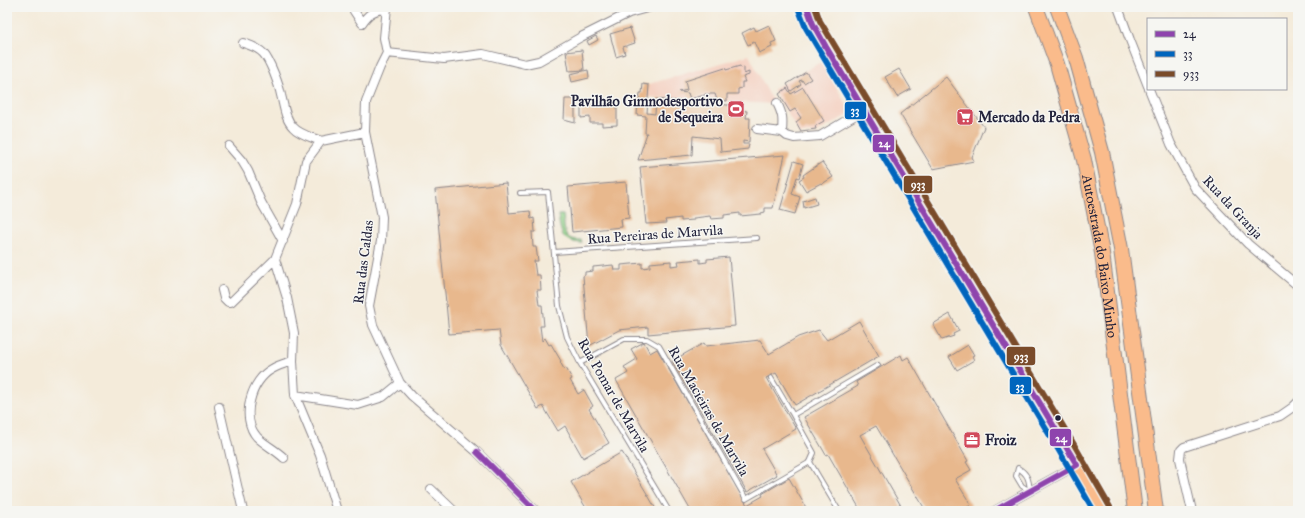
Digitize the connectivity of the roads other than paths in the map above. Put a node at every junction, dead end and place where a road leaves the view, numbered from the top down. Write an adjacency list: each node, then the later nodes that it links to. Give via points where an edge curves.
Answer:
1 (651, 7): 9 (street, via 629,13 532,63 525,64 483,54 444,59)
2 (807, 7): 13 (main road, via 813,24)
3 (1036, 7): 40 (highway, Autoestrada do Baixo Minho, via 1058,64 1080,145 1101,245)
4 (1056, 7): 49 (highway, Autoestrada do Baixo Minho, via 1076,58 1102,152 1120,241)
5 (1118, 7): 10 (street)
6 (387, 9): 7 (street, via 370,13 362,23); 9 (street, via 384,38)
7 (354, 11)
8 (243, 43): 17 (street, via 263,53 293,127)
9 (387, 53): 15 (street, Rua das Caldas, via 366,102)
10 (1147, 83)
11 (1149, 90): 24 (street, Rua da Granja, via 1171,144 1195,188 1248,244)
12 (777, 104): 16 (street, via 782,114)
13 (864, 110): 16 (street, via 820,136 794,138); 37 (main road)
14 (757, 129): 16 (street)
15 (365, 132): 17 (street); 30 (street, Rua das Caldas, via 382,217 381,240 369,306 373,325)
16 (782, 132)
17 (321, 141): 21 (street, via 306,161 297,204)
18 (229, 146): 21 (street, via 248,171 261,202)
19 (520, 193): 22 (lane, Rua Pomar de Marvila, via 548,192)
20 (757, 238): 22 (lane, Rua Pereiras de Marvila)
21 (283, 241): 23 (street)
22 (554, 252): 27 (lane, Rua Pomar de Marvila, via 559,306 567,337)
23 (275, 259): 25 (street, via 231,302 224,298); 26 (street, via 294,333)
24 (1298, 286)
25 (222, 290)
26 (292, 361): 31 (street); 35 (street, via 271,369 262,377 256,385 249,413 257,436)
27 (580, 363): 36 (lane, Rua Macieiras de Marvila, via 624,339 647,339 659,346 746,499); 45 (lane, Rua Pomar de Marvila)
28 (878, 365): 34 (lane)
29 (771, 378): 34 (lane)
30 (400, 383): 31 (street, via 383,397 358,405); 44 (street, Rua das Caldas, via 477,452)
31 (295, 395): 42 (street, via 320,455)
32 (1298, 402): 50 (street, via 1280,416 1181,450 1180,459)
33 (219, 406): 41 (street)
34 (793, 415): 36 (lane, via 814,452)
35 (284, 458)
36 (810, 462): 46 (lane)
37 (1077, 465): 39 (street); 48 (main road)
38 (431, 489): 43 (street)
39 (1030, 491): 39 (lane, via 1029,481 1018,468 1016,476 1022,486); 47 (street)
40 (1135, 506)
41 (243, 511)
42 (337, 511)
43 (454, 511)
44 (536, 511)
45 (669, 511)
46 (838, 511)
47 (994, 511)
48 (1104, 511)
49 (1156, 511)
50 (1192, 511)

